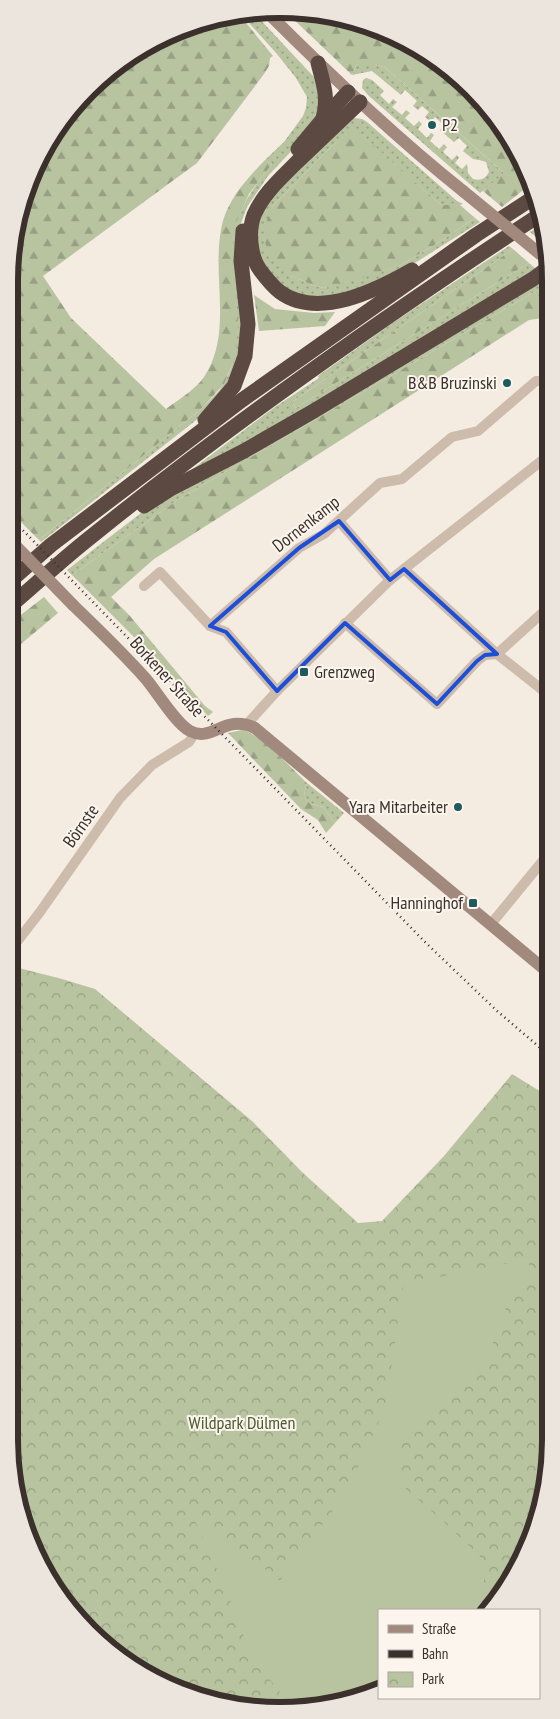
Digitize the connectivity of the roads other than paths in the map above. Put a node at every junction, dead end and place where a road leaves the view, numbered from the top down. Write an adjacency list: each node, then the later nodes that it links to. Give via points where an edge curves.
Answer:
1 (273, 18): 2 (street)
2 (318, 63): 3 (street); 4 (highway, via 326,96)
3 (354, 97): 4 (highway); 7 (highway, via 262,200 254,216 252,247 257,266 269,282 294,299 324,303 341,301 402,276); 8 (street, bridge, via 416,153)
4 (323, 119): 11 (highway, via 248,213 241,261 248,324 245,356 234,386 213,412)
5 (530, 200): 7 (highway)
6 (535, 218): 14 (highway, via 424,290 295,381)
7 (476, 234): 11 (highway)
8 (541, 256)
9 (542, 272): 14 (highway, via 312,412 172,488 129,518)
10 (542, 381): 13 (street, Dornenkamp, via 536,381 478,431 452,437 402,479 380,482)
11 (162, 461): 17 (highway)
12 (542, 461): 16 (street)
13 (339, 521): 18 (street); 23 (street, Dornenkamp, via 299,548)
14 (91, 536): 20 (highway)
15 (18, 548): 28 (street, Borkener Straße, bridge, via 147,680 182,726)
16 (404, 569): 18 (street); 24 (street)
17 (18, 574)
18 (390, 580): 22 (street)
19 (144, 586): 23 (street, via 160,572)
20 (18, 599)
21 (542, 613): 24 (street)
22 (345, 623): 24 (street, via 437,704 477,661 485,655); 25 (street)
23 (210, 626): 25 (street, via 226,632)
24 (497, 654): 26 (street)
25 (277, 690): 27 (street)
26 (542, 690)
27 (246, 724): 28 (street, Borkener Straße, via 227,724 207,733); 30 (street, via 264,735)
28 (195, 733): 31 (street, Börnste, via 189,742 152,765 120,798)
29 (542, 862): 30 (street)
30 (491, 924): 32 (street)
31 (18, 941)
32 (542, 967)

